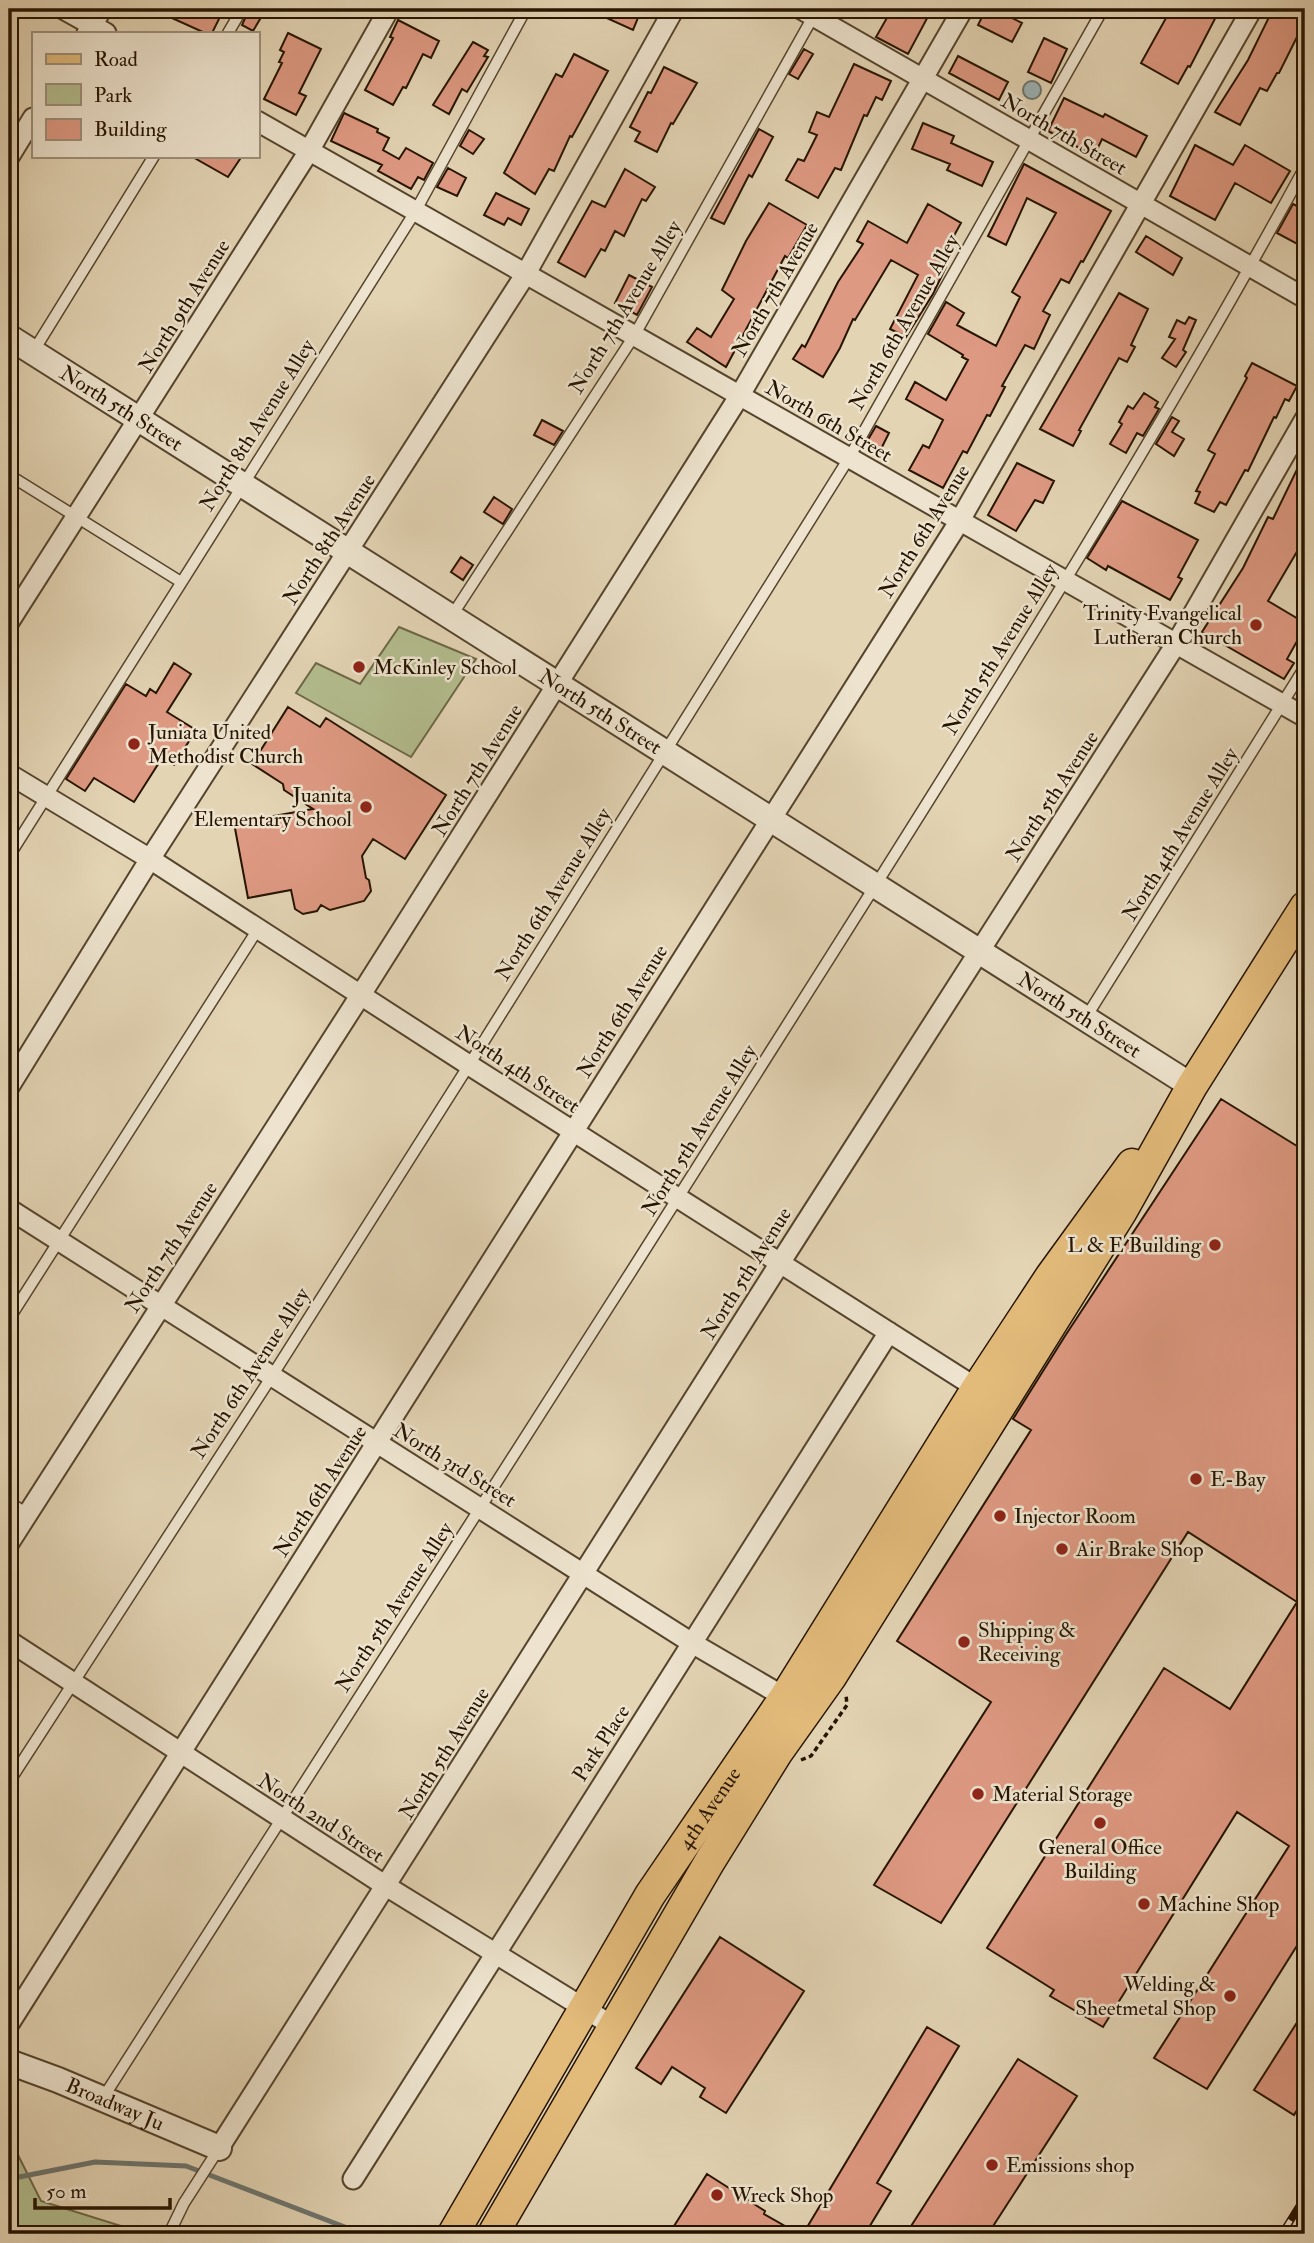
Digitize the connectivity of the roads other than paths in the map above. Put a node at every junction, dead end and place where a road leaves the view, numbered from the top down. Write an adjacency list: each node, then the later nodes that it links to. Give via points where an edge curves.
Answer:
1 (63, 9): 10 (street)
2 (242, 9): 11 (lane)
3 (389, 9): 16 (street, North 9th Avenue)
4 (526, 9): 21 (lane, North 8th Avenue Alley)
5 (674, 9): 23 (street, North 8th Avenue)
6 (963, 9): 12 (street, North 7th Avenue)
7 (1103, 9): 15 (lane, North 6th Avenue Alley)
8 (1252, 9): 20 (street, North 6th Avenue)
9 (811, 11): 12 (street, North 7th Street); 25 (lane, North 7th Avenue Alley)
10 (97, 25)
11 (229, 32)
12 (923, 79): 15 (street, North 7th Street); 28 (street, North 7th Avenue)
13 (32, 120): 17 (street)
14 (259, 122): 16 (street, North 6th Street)
15 (1030, 141): 20 (street, North 7th Street); 31 (lane, North 6th Avenue Alley)
16 (309, 151): 21 (street, North 6th Street); 30 (street, North 9th Avenue)
17 (9, 157)
18 (153, 158): 27 (lane)
19 (1305, 167): 22 (lane, North 5th Avenue Alley)
20 (1139, 204): 22 (street, North 7th Street); 35 (street, North 6th Avenue)
21 (415, 212): 23 (street, North 6th Street); 33 (lane, North 8th Avenue Alley)
22 (1251, 267): 24 (street, North 7th Street); 38 (lane, North 5th Avenue Alley)
23 (526, 275): 25 (street, North 6th Street); 36 (street, North 8th Avenue)
24 (1305, 298)
25 (634, 336): 28 (street, North 6th Street); 39 (lane, North 7th Avenue Alley)
26 (9, 337): 27 (street, North 5th Street)
27 (33, 352): 30 (street, North 5th Street)
28 (740, 396): 31 (street, North 6th Street); 43 (street, North 7th Avenue)
29 (1305, 419): 41 (street, North 5th Avenue)
30 (138, 421): 33 (street, North 5th Street); 34 (street, North 9th Avenue)
31 (849, 458): 35 (street, North 6th Street); 46 (lane, North 6th Avenue Alley)
32 (9, 475): 34 (lane)
33 (242, 486): 36 (street, North 5th Street); 37 (lane, North 8th Avenue Alley)
34 (76, 517): 37 (lane); 40 (street, North 9th Avenue)
35 (959, 522): 38 (street, North 6th Street); 49 (street, North 6th Avenue)
36 (348, 552): 39 (street, North 5th Street); 51 (street, North 8th Avenue)
37 (181, 582): 48 (lane, North 8th Avenue Alley)
38 (1065, 582): 41 (street, North 6th Street); 52 (lane, North 5th Avenue Alley)
39 (451, 617): 43 (street, North 5th Street)
40 (9, 622)
41 (1176, 644): 44 (street, North 6th Street); 55 (street, North 5th Avenue)
42 (1305, 667): 44 (lane, North 4th Avenue Alley)
43 (558, 685): 46 (street, North 5th Street); 56 (street, North 7th Avenue)
44 (1284, 705): 45 (street, North 6th Street); 57 (lane, North 4th Avenue Alley)
45 (1305, 717)
46 (664, 752): 49 (street, North 5th Street); 58 (lane, North 6th Avenue Alley)
47 (9, 774): 48 (street, North 4th Street)
48 (47, 796): 50 (lane, North 8th Avenue Alley); 51 (street, North 4th Street)
49 (768, 819): 52 (street, North 5th Street); 61 (street, North 6th Avenue)
50 (9, 856)
51 (150, 859): 54 (street, North 4th Street); 60 (street, North 8th Avenue)
52 (875, 887): 55 (street, North 5th Street); 62 (lane, North 5th Avenue Alley)
53 (1305, 907): 59 (main road)
54 (258, 929): 56 (street, North 4th Street); 64 (lane)
55 (979, 952): 57 (street, North 5th Street); 65 (street, North 5th Avenue)
56 (360, 996): 58 (street, North 4th Street); 66 (street, North 7th Avenue)
57 (1085, 1020): 59 (street, North 5th Street)
58 (469, 1065): 61 (street, North 4th Street); 69 (lane, North 6th Avenue Alley)
59 (1192, 1086): 70 (main road, 4th Avenue, via 1081,1232); 71 (main road, 4th Avenue, via 1122,1211)
60 (9, 1087)
61 (573, 1132): 62 (street, North 4th Street); 72 (street, North 6th Avenue)
62 (678, 1198): 65 (street, North 4th Street); 74 (lane, North 5th Avenue Alley)
63 (9, 1209): 64 (street, North 3rd Street)
64 (59, 1241): 66 (street, North 3rd Street); 67 (lane)
65 (780, 1263): 68 (street, North 4th Street); 77 (street, North 5th Avenue)
66 (160, 1305): 69 (street, North 3rd Street); 75 (street, North 7th Avenue)
67 (9, 1319)
68 (889, 1332): 70 (street, North 4th Street); 79 (street, Park Place)
69 (272, 1376): 72 (street, North 3rd Street); 80 (lane, North 6th Avenue Alley)
70 (977, 1388): 71 (street, North 4th Street); 81 (main road, 4th Avenue)
71 (1002, 1404): 81 (main road, 4th Avenue, via 831,1677)
72 (378, 1443): 74 (street, North 3rd Street); 82 (street, North 6th Avenue)
73 (9, 1502): 75 (lane)
74 (481, 1508): 77 (street, North 3rd Street); 84 (lane, North 5th Avenue Alley)
75 (27, 1514): 76 (street, North 7th Avenue)
76 (9, 1543)
77 (585, 1574): 79 (street, North 3rd Street); 85 (street, North 5th Avenue)
78 (9, 1642): 80 (street, North 2nd Street)
79 (692, 1643): 81 (street, North 3rd Street); 86 (street, Park Place)
80 (72, 1683): 82 (street, North 2nd Street); 83 (lane, North 6th Avenue Alley)
81 (796, 1704): 87 (main road, 4th Avenue, via 650,1895); 89 (main road, 4th Avenue, via 777,1753)
82 (179, 1753): 84 (street, North 2nd Street); 88 (street, North 6th Avenue)
83 (9, 1783)
84 (280, 1818): 85 (street, North 2nd Street); 91 (lane, North 5th Avenue Alley)
85 (386, 1886): 86 (street, North 2nd Street); 92 (street, North 5th Avenue)
86 (494, 1953): 87 (street, North 2nd Street); 93 (street, Park Place)
87 (583, 2007): 89 (street, North 2nd Street); 95 (main road, 4th Avenue)
88 (9, 2024)
89 (613, 2026): 96 (main road, 4th Avenue)
90 (9, 2062): 91 (street, Broadway Ju)
91 (102, 2099): 92 (street, Broadway Ju)
92 (216, 2154): 94 (lane)
93 (353, 2179)
94 (169, 2234)
95 (453, 2234)
96 (493, 2234)

